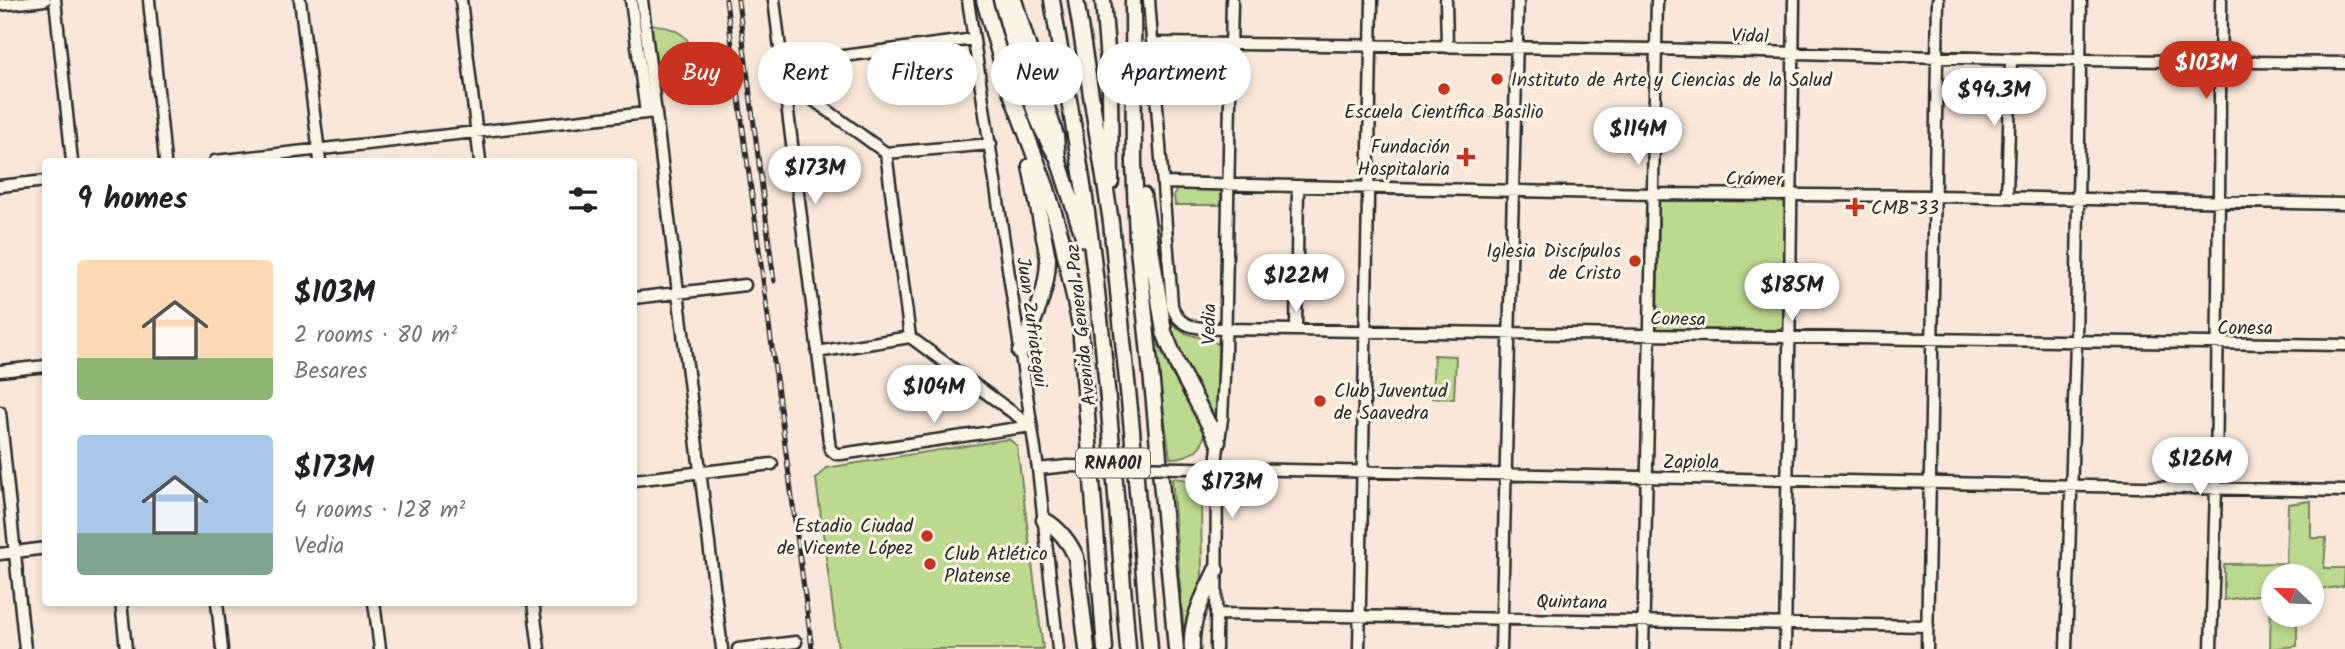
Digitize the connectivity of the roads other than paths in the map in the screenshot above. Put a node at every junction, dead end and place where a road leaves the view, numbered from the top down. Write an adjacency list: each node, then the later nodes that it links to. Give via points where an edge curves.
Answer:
1 (45, 0): 26 (street)
2 (55, 0): 55 (street)
3 (149, 0): 56 (street)
4 (300, 0): 53 (street)
5 (461, 0): 51 (street)
6 (631, 0): 49 (street)
7 (642, 0): 49 (street)
8 (774, 0): 29 (street)
9 (968, 0): 28 (street, Juan Zufriategui)
10 (984, 0): 48 (highway, Avenida General Paz)
11 (1001, 0): 60 (highway, via 1046,140)
12 (1014, 0): 60 (highway, via 1056,136)
13 (1052, 0): 76 (highway, Avenida General Paz / RNA001)
14 (1076, 0): 75 (highway, RNA001)
15 (1133, 0): 50 (highway)
16 (1149, 0): 30 (street)
17 (1232, 0): 31 (street, Vedia)
18 (1372, 0): 33 (street)
19 (1446, 0): 34 (street)
20 (1518, 0): 35 (street)
21 (1657, 0): 36 (street)
22 (1794, 0): 37 (street)
23 (1938, 0): 39 (street)
24 (2081, 0): 41 (street)
25 (2221, 0): 42 (street)
26 (0, 5)
27 (1099, 6): 75 (highway, via 1110,87)
28 (974, 39): 38 (street); 52 (street, Juan Zufriategui)
29 (779, 42)
30 (1154, 42)
31 (1231, 42)
32 (1251, 43): 33 (street, Vidal)
33 (1371, 45): 34 (street, Vidal); 66 (street)
34 (1447, 47): 35 (street, Vidal)
35 (1518, 47): 36 (street, Vidal); 67 (street)
36 (1656, 50): 37 (street, Vidal); 68 (street)
37 (1793, 54): 39 (street, Vidal); 69 (street)
38 (853, 55)
39 (1937, 56): 40 (street, Vidal); 70 (street)
40 (2011, 59): 41 (street, Vidal); 71 (street)
41 (2080, 59): 42 (street, Vidal); 72 (street)
42 (2221, 61): 43 (street, Vidal); 73 (street)
43 (2345, 63)
44 (786, 105): 91 (street)
45 (820, 105): 54 (street)
46 (1158, 105): 62 (street)
47 (1230, 105): 63 (street, Vedia)
48 (1016, 110): 92 (highway, via 1048,258 1041,303); 136 (highway, Avenida General Paz, via 1050,199 1080,325)
49 (651, 113): 51 (street); 78 (street)
50 (1134, 124): 97 (highway, via 1164,332); 139 (highway, via 1137,239)
51 (476, 131): 53 (street); 59 (street)
52 (991, 144): 54 (street); 92 (street, Juan Zufriategui)
53 (319, 149): 57 (street); 58 (street)
54 (886, 153): 85 (street)
55 (72, 158)
56 (165, 158)
57 (241, 158)
58 (320, 158)
59 (480, 158)
60 (1058, 159): 76 (highway)
61 (42, 181): 64 (street)
62 (1163, 183): 63 (street, Crámer); 80 (street, Conesa, via 1174,315 1189,326)
63 (1229, 184): 65 (street, Crámer); 80 (street, Vedia)
64 (0, 186)
65 (1298, 186): 66 (street, Crámer); 81 (street)
66 (1368, 188): 67 (street, Crámer); 82 (street)
67 (1513, 191): 68 (street, Crámer); 83 (street)
68 (1653, 194): 69 (street, Crámer); 84 (street)
69 (1793, 196): 70 (street, Crámer); 86 (street)
70 (1936, 196): 71 (street, Crámer); 87 (street)
71 (2007, 197): 72 (street, Crámer)
72 (2078, 199): 73 (street, Crámer); 88 (street)
73 (2220, 202): 74 (street, Crámer); 89 (street)
74 (2345, 204)
75 (1111, 222): 138 (highway, RNA001)
76 (1095, 277): 137 (highway, Avenida General Paz / RNA001)
77 (745, 285): 78 (street)
78 (678, 293): 79 (street); 101 (street)
79 (637, 298)
80 (1225, 329): 81 (street, Conesa); 97 (street, Vedia)
81 (1296, 329): 82 (street, Conesa)
82 (1366, 331): 83 (street, Conesa); 102 (street)
83 (1509, 332): 84 (street, Conesa); 103 (street)
84 (1650, 335): 86 (street, Conesa); 104 (street)
85 (910, 337): 91 (street); 96 (street)
86 (1790, 338): 87 (street, Conesa); 105 (street)
87 (1933, 340): 88 (street, Conesa); 107 (street)
88 (2076, 341): 89 (street, Conesa); 108 (street)
89 (2217, 345): 90 (street, Conesa); 109 (street)
90 (2345, 345)
91 (817, 352): 96 (street, via 832,453)
92 (1020, 352): 96 (street, Juan Zufriategui)
93 (42, 366): 94 (street)
94 (0, 371)
95 (0, 412): 113 (street)
96 (1031, 426): 99 (street, Juan Zufriategui)
97 (1218, 442): 100 (street, Vedia)
98 (772, 464): 101 (street)
99 (1038, 469): 100 (street, Zapiola, bridge); 111 (street, Juan Zufriategui)
100 (1217, 470): 102 (street, Zapiola); 115 (street, Vedia)
101 (699, 472): 106 (street); 132 (street)
102 (1364, 472): 103 (street, Zapiola); 121 (street)
103 (1505, 474): 104 (street, Zapiola); 122 (street)
104 (1648, 478): 105 (street, Zapiola); 123 (street)
105 (1787, 479): 107 (street, Zapiola); 124 (street)
106 (637, 480)
107 (1930, 482): 108 (street, Zapiola); 125 (street)
108 (2071, 484): 109 (street, Zapiola); 147 (street)
109 (2216, 489): 110 (street, Zapiola); 148 (street)
110 (2345, 491)
111 (1044, 520): 134 (street, Juan Zufriategui); 135 (highway, via 1055,527 1076,557)
112 (42, 548): 113 (street)
113 (15, 551): 114 (street); 127 (street)
114 (0, 554)
115 (1216, 570): 120 (street, Vedia); 140 (highway, via 1196,614)
116 (121, 606): 128 (street)
117 (217, 606): 129 (street)
118 (375, 606): 130 (street)
119 (534, 606): 131 (street)
120 (1216, 614): 121 (street, Quintana); 141 (street, Vedia)
121 (1359, 615): 122 (street, Quintana); 142 (street)
122 (1501, 618): 123 (street, Quintana); 143 (street)
123 (1643, 620): 124 (street, Quintana); 144 (street)
124 (1785, 623): 125 (street, Quintana); 145 (street)
125 (1928, 626): 146 (street)
126 (796, 642): 133 (street)
127 (25, 649)
128 (126, 649)
129 (222, 649)
130 (380, 649)
131 (539, 649)
132 (722, 649)
133 (738, 649)
134 (1058, 649)
135 (1087, 649)
136 (1105, 649)
137 (1128, 649)
138 (1150, 649)
139 (1176, 649)
140 (1192, 649)
141 (1216, 649)
142 (1359, 649)
143 (1501, 649)
144 (1643, 649)
145 (1785, 649)
146 (1927, 649)
147 (2066, 649)
148 (2211, 649)

